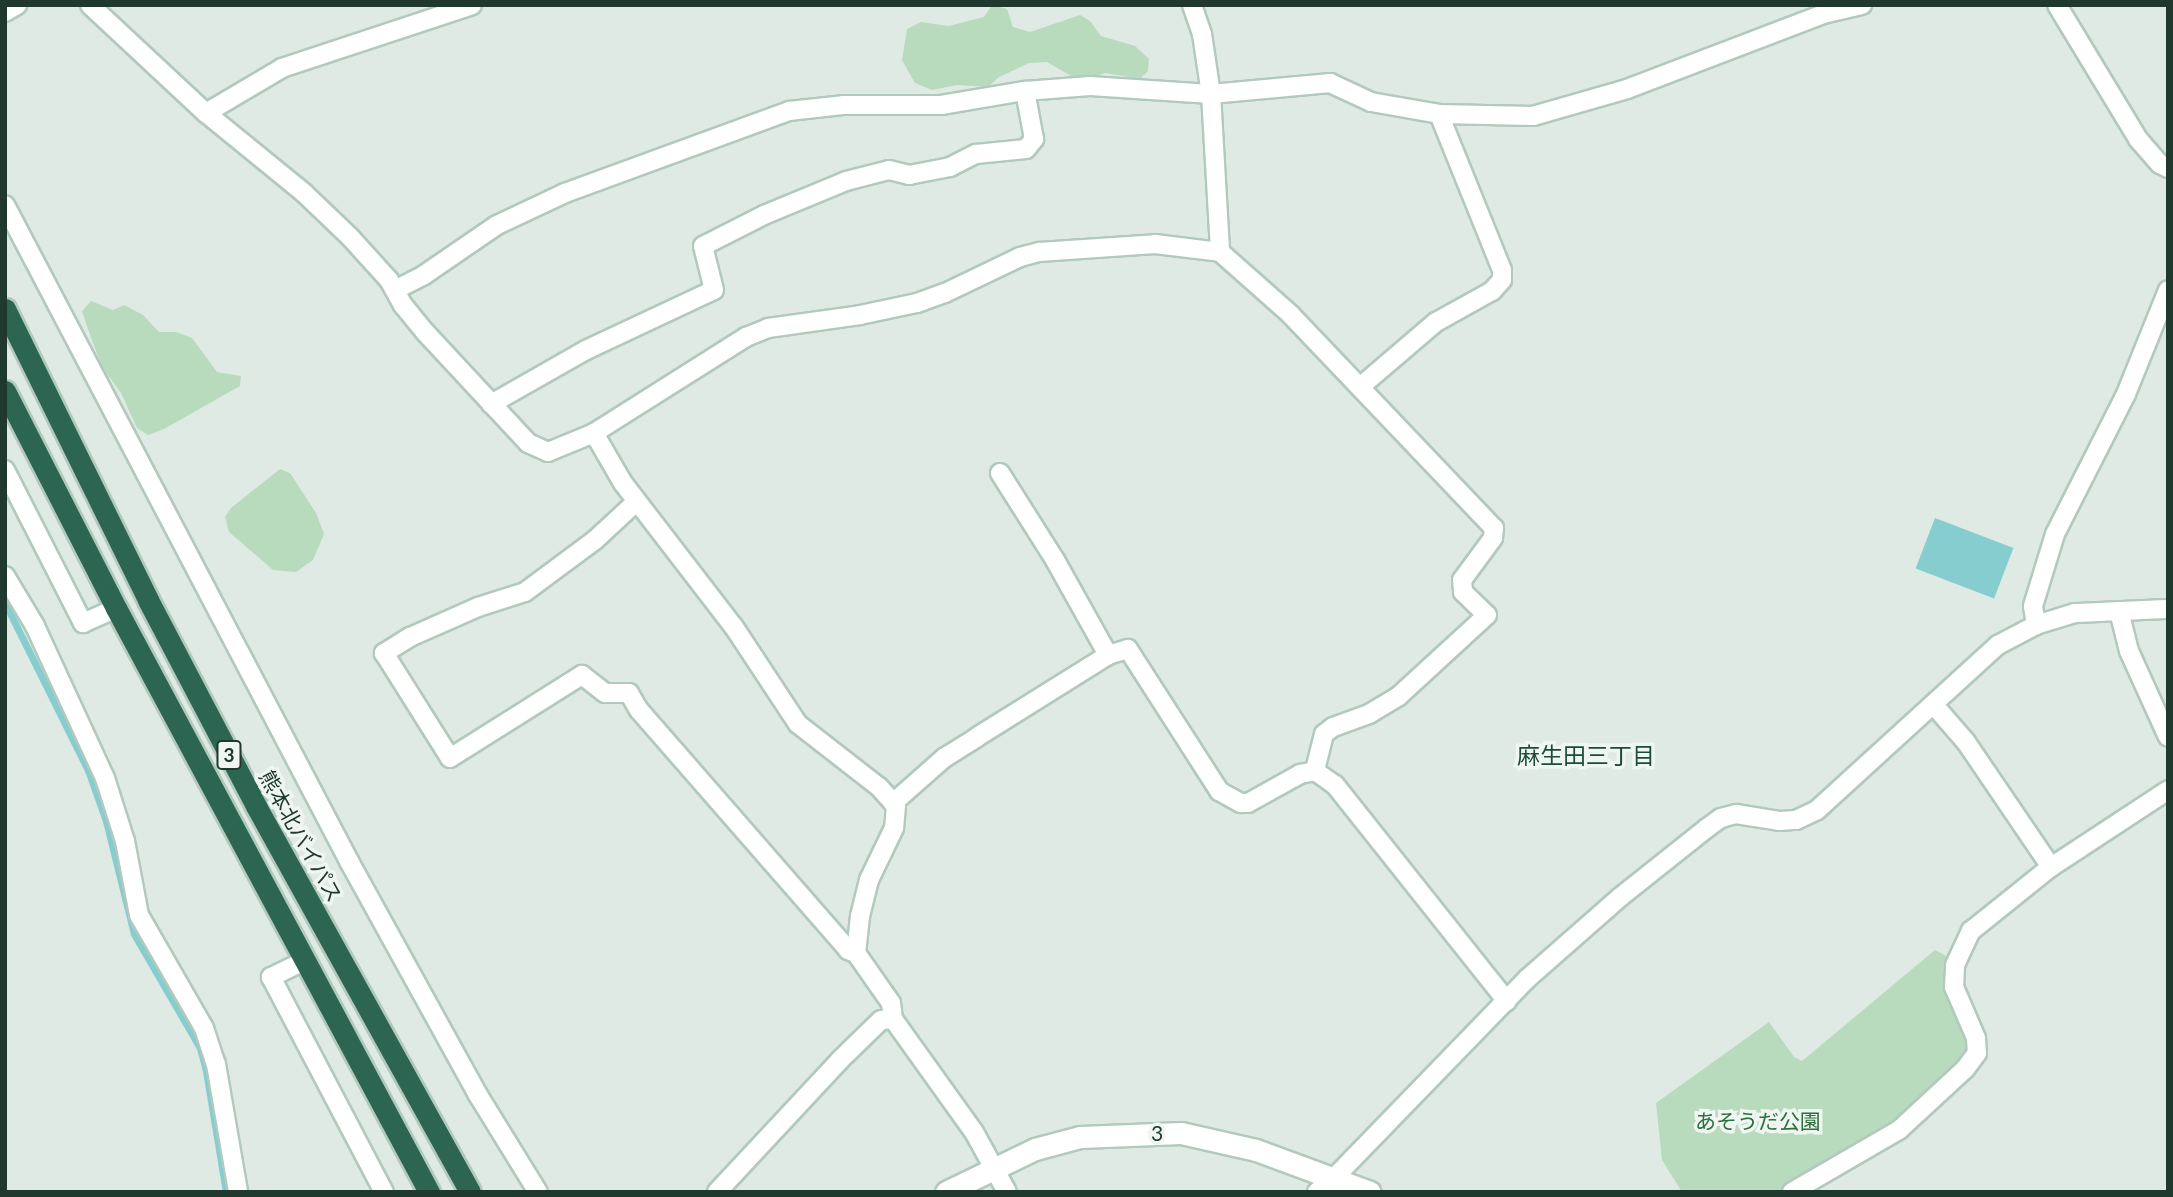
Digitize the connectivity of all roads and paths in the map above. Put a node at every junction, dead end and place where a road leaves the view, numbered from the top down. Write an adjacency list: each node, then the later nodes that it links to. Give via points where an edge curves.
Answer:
1 (17, 5): 7 (street)
2 (90, 5): 10 (street)
3 (472, 5): 10 (street, via 282,68)
4 (1192, 5): 9 (street, via 1202,34)
5 (1862, 5): 11 (street, via 1823,14 1627,89 1533,116)
6 (2057, 5): 12 (street, via 2138,139)
7 (5, 12)
8 (1026, 91): 9 (street, via 1090,86); 15 (street, via 941,104 843,105 789,111 565,193 497,225); 20 (street, via 1034,139 1026,149 976,154 950,167 909,176 889,170 846,181 764,215 703,246 714,290 586,350)
9 (1211, 94): 11 (street, via 1330,83 1371,102); 14 (street)
10 (206, 113): 15 (street, via 303,192)
11 (1439, 114): 18 (street, via 1502,270 1502,280 1492,291 1436,322)
12 (2168, 168)
13 (5, 205): 47 (street, via 344,851 478,1095)
14 (1220, 252): 18 (street, via 1290,314); 21 (street, via 1154,244 1039,252 917,303 768,328 746,337)
15 (395, 290): 20 (street, via 410,314)
16 (2168, 290): 29 (street, via 2126,394 2055,534 2033,606)
17 (5, 309): 46 (highway, 熊本北バイパス / 3, via 148,600 256,806)
18 (1360, 387): 33 (street, via 1492,523 1493,538 1462,580 1462,592 1487,615 1399,696 1324,734)
19 (5, 391): 26 (highway, 3)
20 (491, 404): 21 (street, via 528,443 548,452)
21 (594, 433): 24 (street)
22 (5, 470): 26 (street, via 83,623)
23 (1000, 473): 30 (street)
24 (636, 502): 35 (street, via 734,627 798,724); 37 (street, via 595,540 525,592 478,607 384,653 450,758 582,675 605,693 629,693 639,710)
25 (5, 576): 44 (street, via 35,626 105,778 125,841 139,915 204,1028 216,1064)
26 (116, 608): 38 (highway, 3)
27 (2168, 609): 28 (street)
28 (2119, 611): 29 (street, via 2075,613); 32 (street, via 2129,651)
29 (2036, 625): 31 (street, via 1998,645)
30 (1108, 654): 33 (street, via 1128,649 1219,792 1248,803 1300,774); 35 (street, via 944,758)
31 (1933, 704): 36 (street, via 1966,742); 39 (street, via 1817,810 1796,820 1736,814 1721,818 1619,898)
32 (2168, 737)
33 (1315, 771): 39 (street, via 1335,785)
34 (2168, 790): 36 (street)
35 (893, 803): 37 (street, via 894,828 869,880)
36 (2051, 867): 53 (street, via 1970,930 1962,944 1954,987 1976,1038 1977,1053 1965,1069 1899,1130)
37 (856, 953): 40 (street, via 891,1003)
38 (304, 961): 43 (highway, 3); 45 (street, via 271,977)
39 (1507, 1001): 42 (street)
40 (893, 1019): 41 (street, via 974,1132); 48 (street, via 881,1020 840,1060)
41 (993, 1167): 42 (street, 3, via 1080,1137 1181,1133 1256,1150); 49 (street, 3); 50 (street)
42 (1334, 1178): 51 (street); 52 (street, 3)
43 (425, 1191)
44 (237, 1192)
45 (384, 1192)
46 (470, 1192)
47 (538, 1192)
48 (717, 1192)
49 (946, 1192)
50 (1007, 1192)
51 (1317, 1192)
52 (1370, 1192)
53 (1792, 1192)

